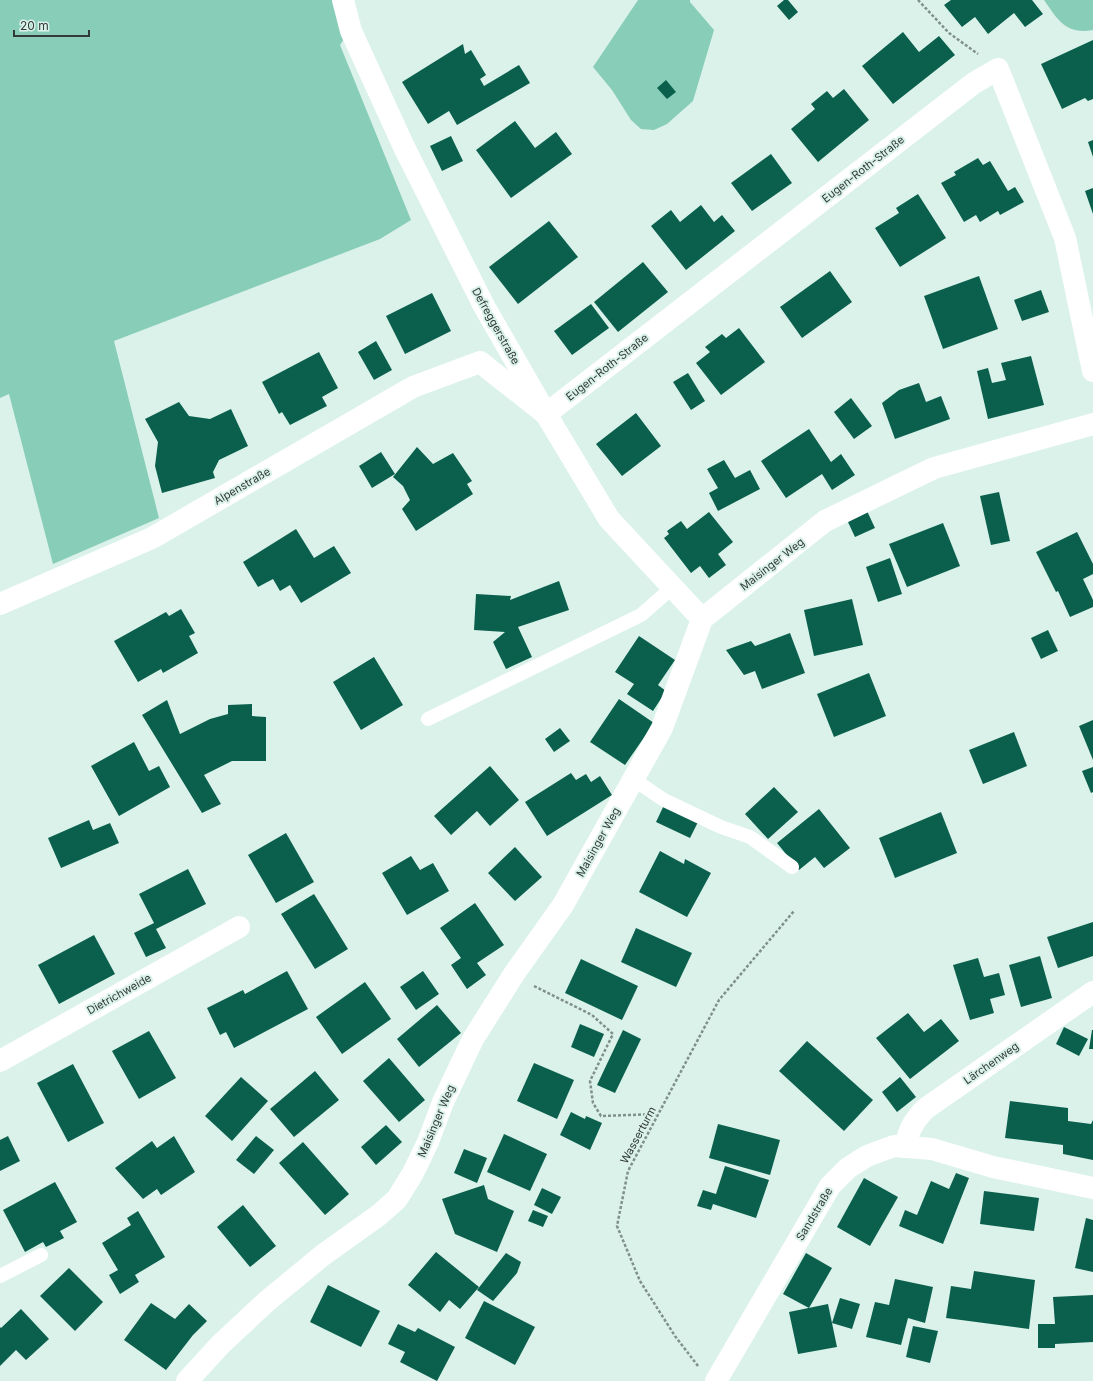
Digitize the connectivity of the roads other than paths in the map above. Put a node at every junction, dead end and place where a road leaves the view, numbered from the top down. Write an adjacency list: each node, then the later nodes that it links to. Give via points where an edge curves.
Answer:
1 (343, 0): 3 (street, Defreggerstraße, via 350,31 404,147 484,306)
2 (1093, 371): 3 (street, Eugen-Roth-Straße, via 1065,238 998,69 974,83)
3 (546, 414): 5 (street, Defreggerstraße, via 609,519); 6 (street, Alpenstraße, via 480,362 413,387 152,538)
4 (1093, 424): 7 (street, Maisinger Weg, via 934,468 825,522)
5 (673, 587): 7 (street, Defreggerstraße); 8 (lane, via 641,614)
6 (0, 604)
7 (702, 619): 9 (street, Maisinger Weg, via 662,728)
8 (428, 719)
9 (633, 779): 10 (lane, via 664,800 721,827 750,837); 19 (street, Maisinger Weg, via 563,905 514,974 473,1039 443,1102 428,1142 397,1199 379,1216 324,1255 266,1302 221,1344)
10 (792, 867)
11 (238, 927): 13 (street, Dietrichweide)
12 (1093, 992): 14 (street, Lärchenweg, via 925,1109 912,1123)
13 (0, 1061)
14 (905, 1147): 15 (street, Sandstraße, via 932,1149 992,1167); 18 (street, Sandstraße, via 894,1146 867,1156 848,1168 830,1186)
15 (1093, 1188)
16 (41, 1254): 17 (lane)
17 (0, 1276)
18 (708, 1375)
19 (187, 1381)

